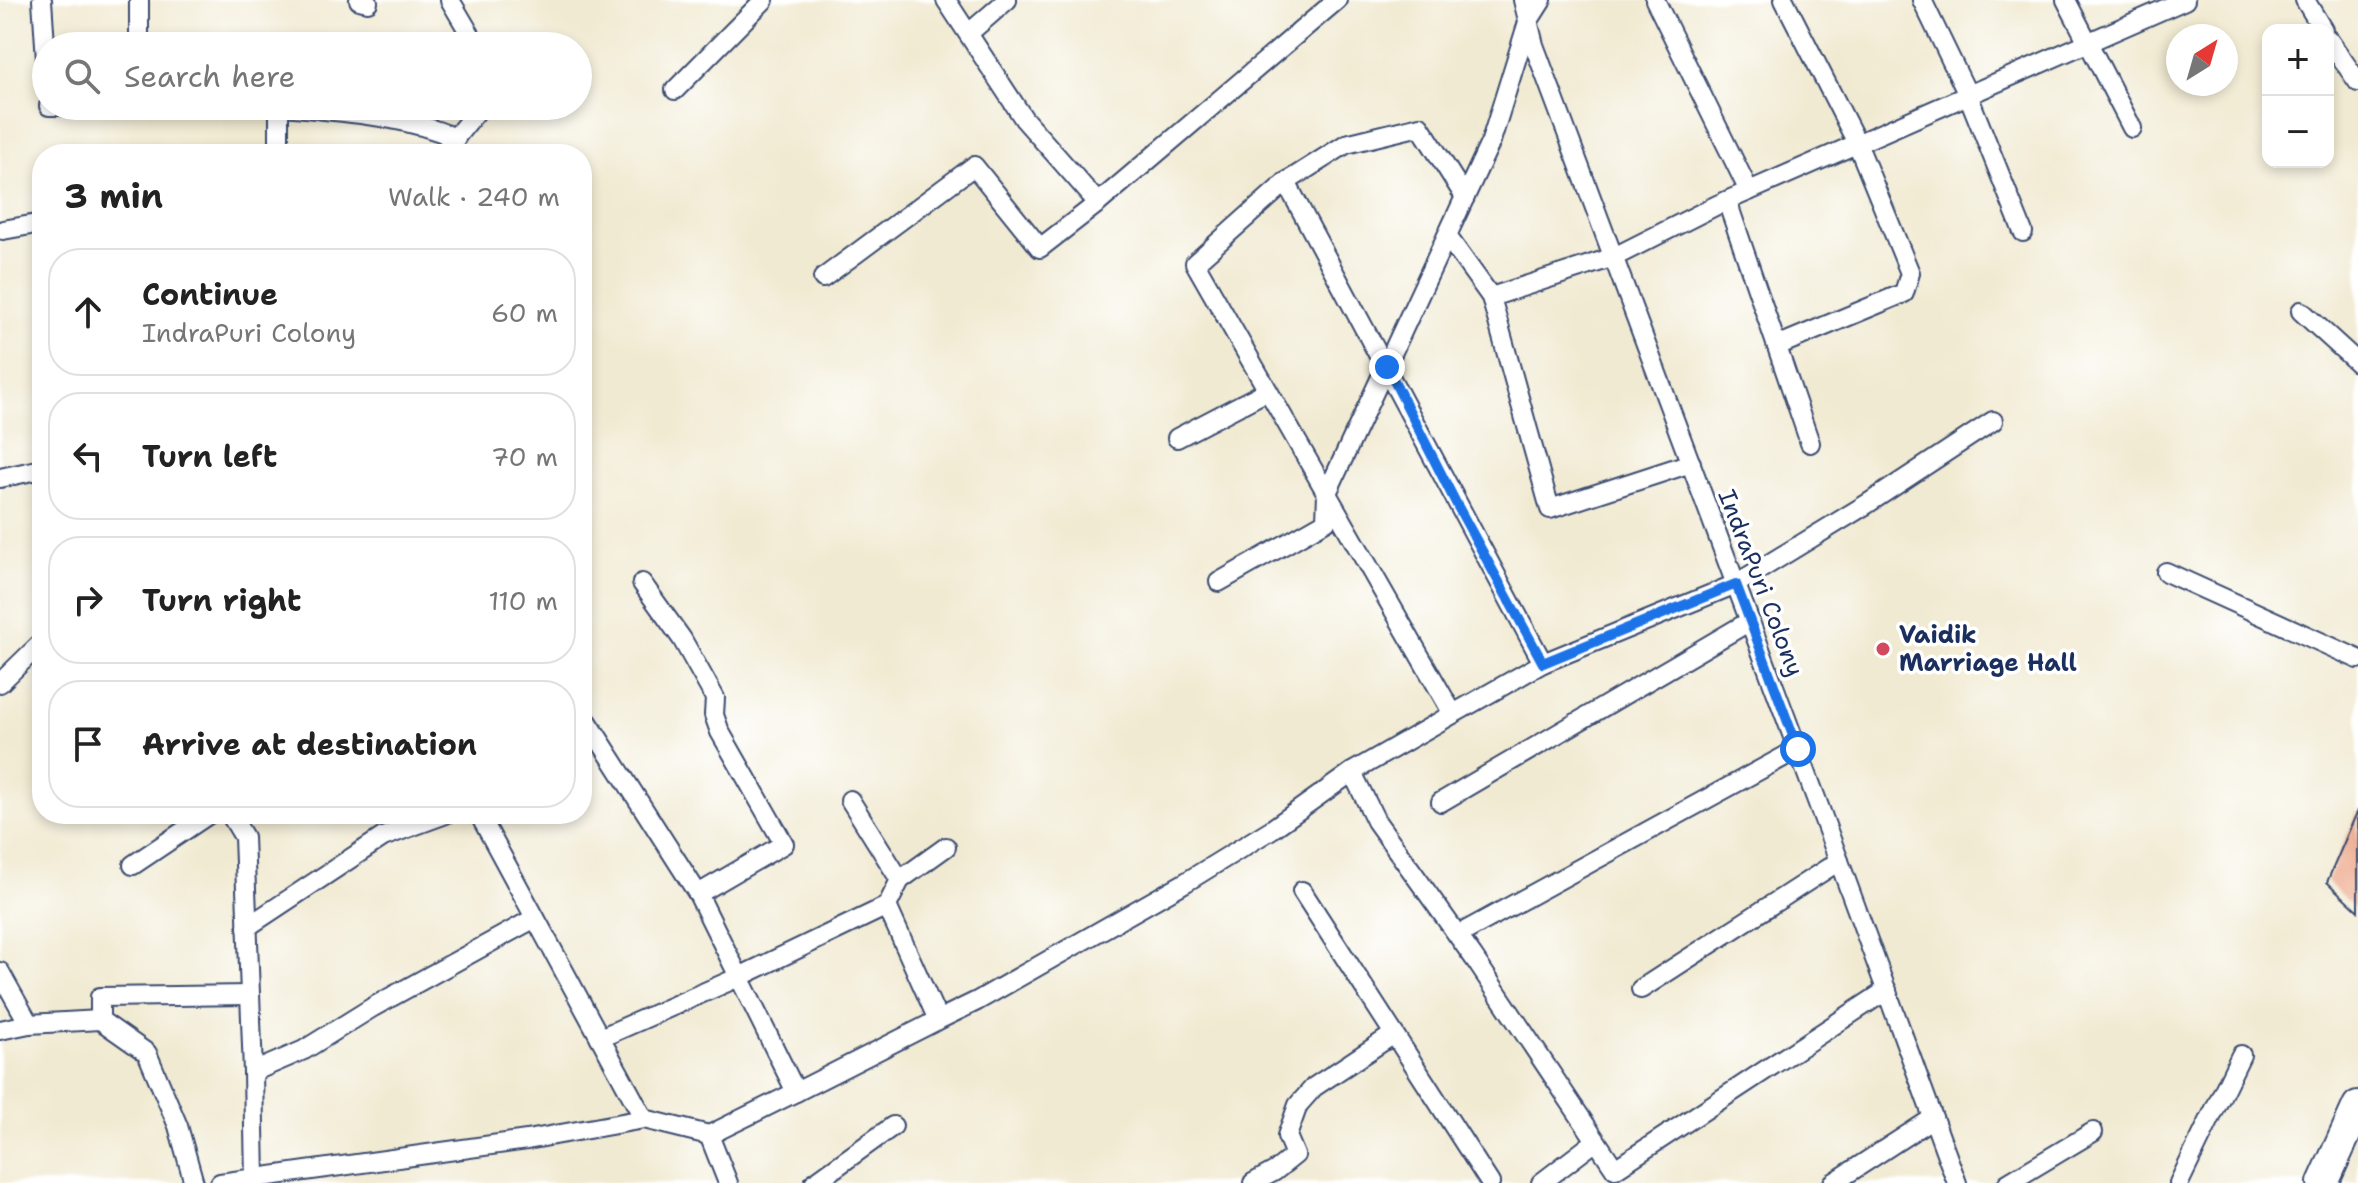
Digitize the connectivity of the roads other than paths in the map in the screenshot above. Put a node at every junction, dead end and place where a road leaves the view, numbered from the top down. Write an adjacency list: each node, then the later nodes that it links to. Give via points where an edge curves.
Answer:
1 (42, 0): 18 (street)
2 (450, 0): 20 (street)
3 (764, 0): 25 (street)
4 (946, 0): 21 (street)
5 (1007, 0): 21 (street)
6 (1337, 0): 39 (street)
7 (1523, 0): 16 (street, IndraPuri Colony)
8 (1542, 0): 16 (street)
9 (1655, 0): 36 (street)
10 (1784, 0): 32 (street)
11 (1922, 0): 26 (street)
12 (2066, 0): 22 (street)
13 (2185, 0): 22 (street)
14 (2305, 0): 17 (street)
15 (142, 2): 19 (street)
16 (1528, 22): 37 (street, via 1491,141); 44 (street, IndraPuri Colony)
17 (2319, 24)
18 (44, 32)
19 (140, 32)
20 (469, 32)
21 (969, 33): 39 (street, via 1024,119)
22 (2087, 43): 26 (street); 30 (street)
23 (2334, 48): 24 (street)
24 (2358, 82)
25 (675, 90)
26 (1968, 95): 32 (street); 42 (street)
27 (281, 120): 33 (street)
28 (394, 120): 31 (street)
29 (470, 120): 31 (street)
30 (2132, 128)
31 (456, 138): 34 (street)
32 (1857, 143): 36 (street); 48 (street, via 1910,273 1904,293)
33 (280, 144)
34 (451, 144)
35 (1286, 182): 37 (street, via 1346,144 1420,126); 50 (street); 51 (street, via 1195,263)
36 (1749, 191): 38 (street)
37 (1465, 197): 43 (street)
38 (1727, 201): 44 (street); 48 (street)
39 (1098, 203): 45 (street, via 1040,248 974,166)
40 (32, 225): 41 (street)
41 (3, 230)
42 (2023, 232)
43 (1447, 236): 46 (street); 50 (street)
44 (1614, 257): 46 (street); 55 (street, IndraPuri Colony)
45 (823, 278)
46 (1491, 297): 55 (street, via 1550,509)
47 (2301, 311): 49 (street)
48 (1777, 346): 54 (street)
49 (2358, 363)
50 (1387, 367): 58 (street); 66 (street)
51 (1267, 391): 53 (street); 58 (street)
52 (1993, 421): 62 (street)
53 (1177, 438)
54 (1810, 443)
55 (1691, 463): 62 (street, IndraPuri Colony)
56 (32, 471): 57 (street)
57 (0, 478)
58 (1327, 493): 60 (street, via 1326,521); 68 (street)
59 (2166, 572): 65 (street)
60 (1219, 582)
61 (642, 583): 83 (street, via 715,698 720,732 784,844)
62 (1736, 584): 63 (street, IndraPuri Colony); 66 (street)
63 (1750, 621): 70 (street, IndraPuri Colony); 73 (street)
64 (32, 652): 67 (street)
65 (2358, 659)
66 (1543, 663): 68 (street)
67 (0, 683)
68 (1453, 714): 71 (street)
69 (592, 728): 83 (street)
70 (1798, 749): 79 (street, IndraPuri Colony); 87 (street)
71 (1352, 772): 87 (street, via 1376,821); 94 (street, via 1186,882)
72 (850, 800): 81 (street)
73 (1441, 802)
74 (194, 824): 80 (street)
75 (236, 824): 86 (street, via 244,837)
76 (419, 824): 86 (street, via 383,837)
77 (484, 824): 85 (street)
78 (946, 847): 81 (street)
79 (1839, 861): 90 (street); 91 (street, IndraPuri Colony)
80 (133, 865)
81 (900, 880): 84 (street)
82 (1302, 891): 97 (street)
83 (698, 894): 89 (street)
84 (887, 906): 89 (street); 94 (street)
85 (535, 918): 98 (street); 100 (street, via 304,1050)
86 (247, 927): 92 (street)
87 (1458, 935): 108 (street)
88 (0, 972): 95 (street)
89 (739, 977): 98 (street); 101 (street)
90 (1641, 989)
91 (1887, 990): 103 (street, IndraPuri Colony); 109 (street)
92 (250, 995): 93 (street, via 100,997); 100 (street)
93 (100, 1020): 95 (street); 112 (street, via 147,1053 178,1126)
94 (938, 1020): 101 (street)
95 (29, 1024): 96 (street)
96 (0, 1030)
97 (1394, 1034): 110 (street); 116 (street, via 1314,1087 1298,1105 1287,1136 1295,1155)
98 (600, 1038): 104 (street)
99 (2241, 1055): 121 (street)
100 (253, 1072): 111 (street)
101 (796, 1092): 107 (street)
102 (2358, 1106): 122 (highway)
103 (1933, 1118): 118 (street); 119 (street, IndraPuri Colony)
104 (644, 1119): 107 (street); 111 (street)
105 (893, 1126): 115 (street)
106 (2093, 1132): 120 (street)
107 (709, 1135): 114 (street)
108 (1596, 1141): 109 (street); 117 (street)
109 (1619, 1176)
110 (1481, 1179)
111 (255, 1180): 113 (street)
112 (194, 1183)
113 (220, 1183)
114 (728, 1183)
115 (814, 1183)
116 (1253, 1183)
117 (1541, 1183)
118 (1833, 1183)
119 (1957, 1183)
120 (2008, 1183)
121 (2179, 1183)
122 (2323, 1183)

